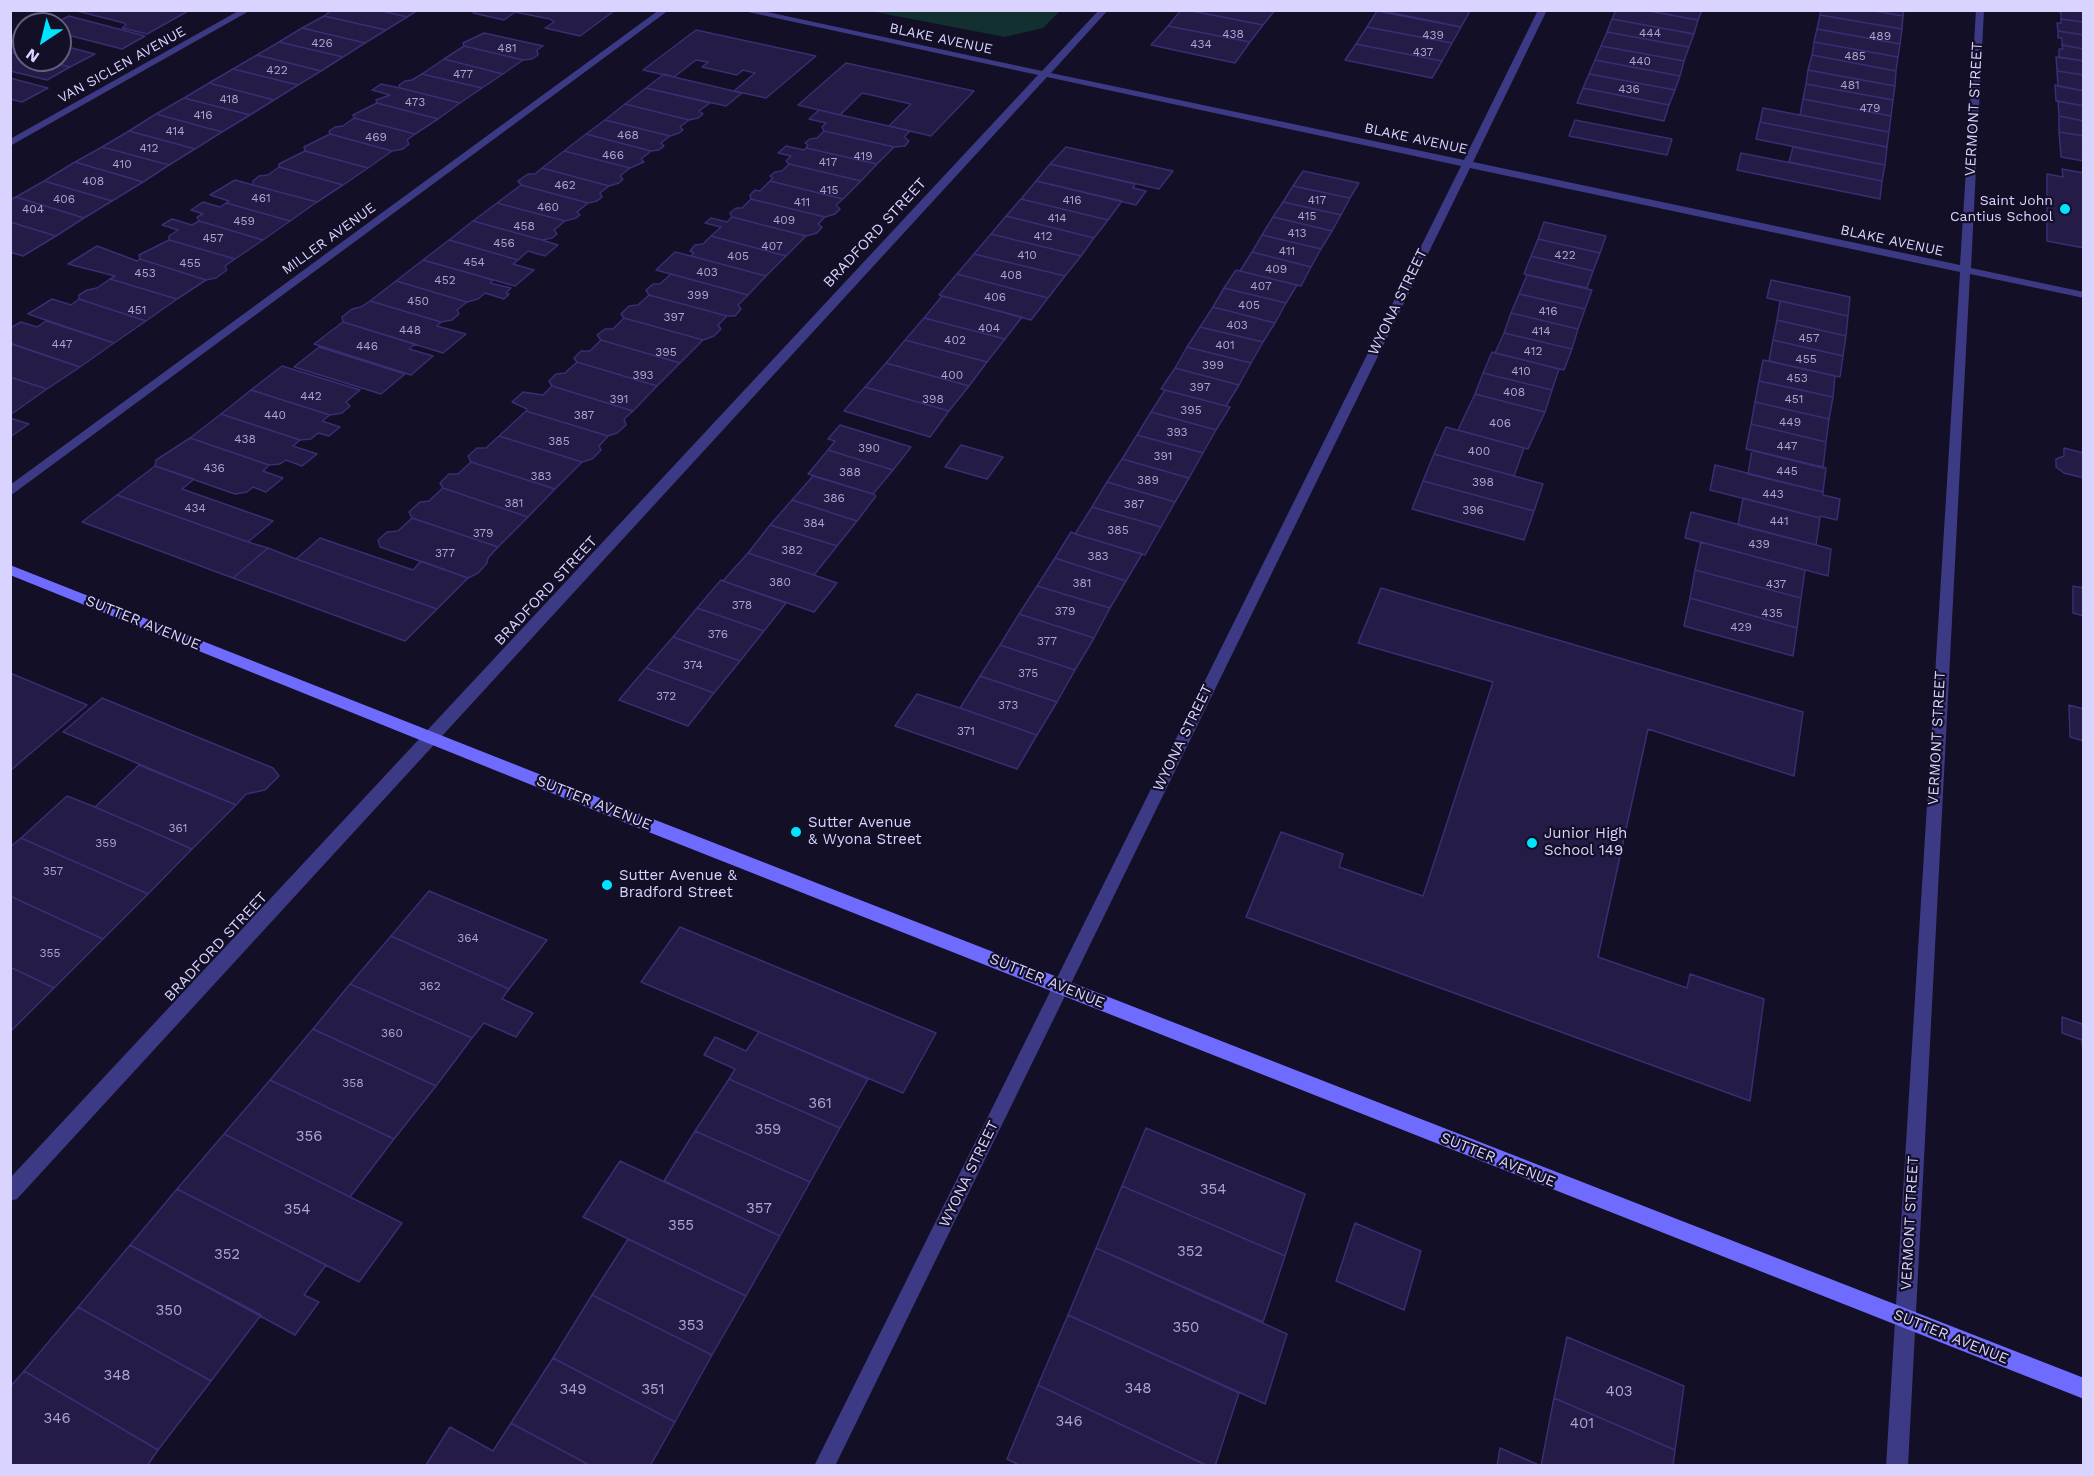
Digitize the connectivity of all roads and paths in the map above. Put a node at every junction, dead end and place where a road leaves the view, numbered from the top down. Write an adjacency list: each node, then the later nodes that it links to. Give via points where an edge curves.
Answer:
1 (247, 10): 8 (street, VAN SICLEN AVENUE)
2 (665, 10): 12 (street, MILLER AVENUE)
3 (743, 10): 7 (street, BLAKE AVENUE)
4 (1104, 10): 7 (street, BRADFORD STREET)
5 (1542, 10): 9 (street, WYONA STREET)
6 (1980, 10): 10 (street, VERMONT STREET)
7 (1043, 75): 9 (street, BLAKE AVENUE); 14 (street, BRADFORD STREET)
8 (10, 143)
9 (1466, 164): 10 (street, BLAKE AVENUE); 15 (street, WYONA STREET)
10 (1964, 270): 11 (street, BLAKE AVENUE); 17 (street, VERMONT STREET)
11 (2084, 295)
12 (10, 492)
13 (10, 570): 14 (street, SUTTER AVENUE)
14 (432, 738): 15 (street, SUTTER AVENUE); 16 (street, BRADFORD STREET)
15 (1061, 987): 17 (street, SUTTER AVENUE); 19 (street, WYONA STREET)
16 (10, 1192)
17 (1904, 1318): 18 (street, SUTTER AVENUE); 20 (street, VERMONT STREET)
18 (2084, 1389)
19 (824, 1466)
20 (1897, 1466)

